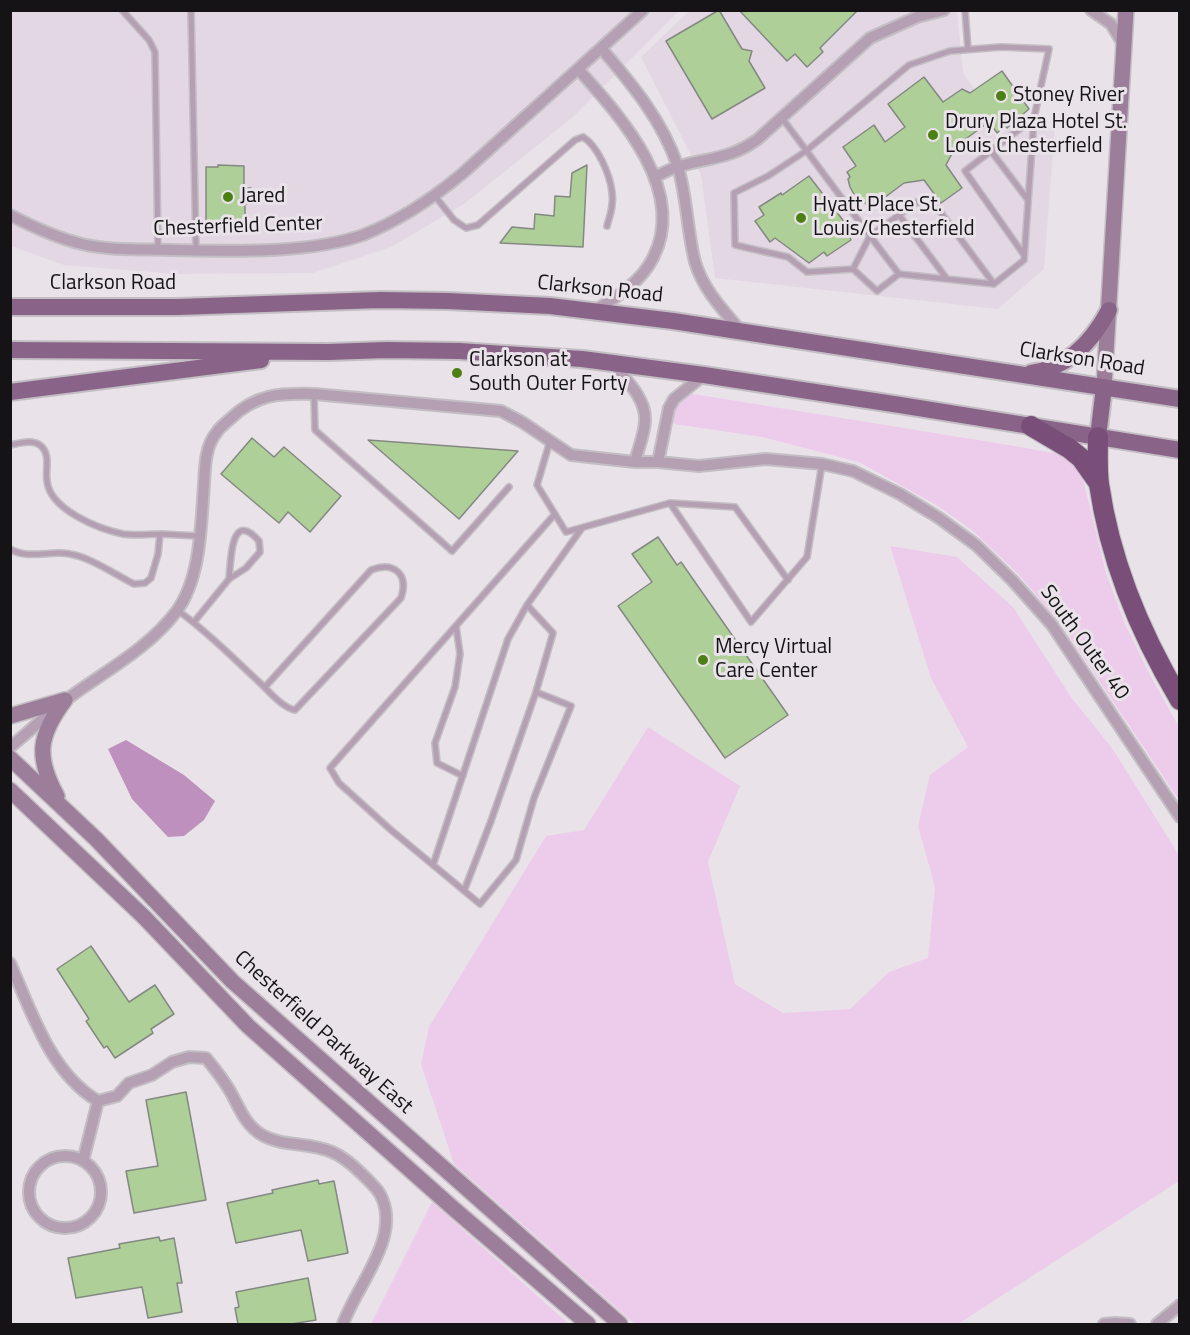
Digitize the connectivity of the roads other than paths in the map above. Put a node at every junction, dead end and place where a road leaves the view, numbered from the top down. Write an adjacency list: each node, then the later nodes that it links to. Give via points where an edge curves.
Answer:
1 (122, 10): 24 (lane, via 155,52)
2 (191, 10): 25 (lane)
3 (643, 10): 9 (street, Chesterfield Center)
4 (944, 10): 12 (street, via 917,17 870,38)
5 (965, 10): 10 (lane)
6 (1091, 10): 8 (street, via 1111,24)
7 (1126, 10): 8 (street)
8 (1124, 45): 33 (street)
9 (601, 48): 11 (street, Chesterfield Center); 16 (street, via 637,91 661,129)
10 (968, 49): 13 (lane, via 1049,50); 14 (lane, via 909,65)
11 (578, 69): 17 (street, via 612,108); 18 (street, Chesterfield Center)
12 (782, 118): 14 (lane); 16 (street, via 743,150)
13 (1034, 118): 15 (lane); 19 (lane)
14 (806, 151): 23 (lane); 27 (lane, via 734,193 735,245 788,257 807,272)
15 (991, 151): 19 (lane); 26 (lane, via 965,171)
16 (678, 167): 17 (street); 34 (street, via 695,262 714,301)
17 (655, 177): 32 (street, via 663,214 661,238 653,259 625,291)
18 (435, 196): 22 (lane, via 454,220 466,228 478,225 583,137 598,152 612,190); 25 (street, Chesterfield Center, via 387,225 331,244)
19 (1029, 201): 26 (lane)
20 (10, 215): 24 (street, Chesterfield Center, via 29,226 83,244)
21 (899, 215): 23 (lane); 29 (lane); 30 (lane, via 917,202 939,210)
22 (607, 226)
23 (870, 236): 27 (lane); 28 (lane)
24 (158, 250): 25 (street, Chesterfield Center)
25 (196, 250)
26 (1024, 256): 30 (lane)
27 (853, 269): 28 (lane, via 877,291)
28 (898, 274): 29 (lane)
29 (947, 279): 30 (lane)
30 (994, 284)
31 (10, 307): 32 (main road, Clarkson Road, via 425,301)
32 (596, 310): 34 (main road, Clarkson Road)
33 (1109, 310): 38 (main road, via 1090,340 1076,353 1043,371); 40 (street)
34 (740, 330): 38 (main road, Clarkson Road)
35 (10, 350): 36 (main road)
36 (328, 352): 37 (main road, via 459,351); 41 (main road)
37 (612, 362): 39 (main road); 49 (street, via 643,405 646,420)
38 (1023, 374): 40 (main road, Clarkson Road)
39 (704, 375): 44 (main road); 50 (street, via 674,399 669,408)
40 (1104, 387): 43 (main road, Clarkson Road); 45 (main road)
41 (10, 392)
42 (314, 394): 46 (street, South Outer 40, via 501,411); 53 (lane, via 315,430 452,551); 58 (street, South Outer 40, via 265,397 252,402 216,432 206,459)
43 (1179, 399)
44 (1031, 426): 45 (main road); 52 (highway, via 1081,458)
45 (1098, 437): 48 (main road); 52 (highway)
46 (550, 441): 49 (street, South Outer 40, via 571,455); 55 (lane, via 537,486)
47 (10, 446): 57 (lane, via 34,442 41,446 47,453 47,484 73,516 124,534)
48 (1179, 450)
49 (635, 462): 50 (street, South Outer 40)
50 (658, 462): 51 (street, South Outer 40, via 699,466 766,459)
51 (822, 464): 61 (lane, via 807,557); 76 (street, South Outer 40, via 853,471 900,494 976,545 1013,580 1052,626)
52 (1098, 482): 69 (highway, via 1134,613)
53 (509, 487)
54 (670, 503): 56 (lane); 61 (lane, via 735,507); 61 (lane, via 752,622)
55 (555, 514): 56 (lane, via 566,532); 65 (lane)
56 (582, 528): 62 (lane)
57 (160, 534): 58 (lane); 59 (lane, via 151,578 140,585 69,554 29,554)
58 (199, 536): 63 (street, South Outer 40, via 196,566)
59 (10, 549)
60 (229, 579): 60 (lane, via 260,552 259,541 253,534 244,531 233,539); 64 (lane)
61 (788, 579)
62 (527, 605): 67 (lane, via 553,633); 73 (lane, via 508,639)
63 (177, 610): 64 (lane); 68 (street, South Outer 40, via 123,662)
64 (194, 622): 66 (lane)
65 (456, 626): 73 (lane, via 460,654 455,687 435,743 437,763); 77 (lane, via 330,768 339,783)
66 (265, 687): 66 (lane, via 288,708 299,707 401,598 405,586 401,574 381,566 371,570)
67 (536, 692): 78 (lane); 78 (lane, via 571,706 534,798 516,860 480,904)
68 (66, 700): 70 (street); 71 (street, South Outer 40); 75 (street, via 51,719 42,752 48,781)
69 (1179, 700)
70 (10, 716)
71 (10, 747)
72 (10, 758): 75 (street, Chesterfield Parkway East)
73 (463, 776): 77 (lane)
74 (10, 790): 84 (street, Chesterfield Parkway East, via 144,917 248,1026)
75 (62, 807): 85 (street, Chesterfield Parkway East, via 231,981)
76 (1179, 817)
77 (433, 865): 78 (lane)
78 (464, 891)
79 (10, 963): 80 (street, via 42,1038 78,1086)
80 (98, 1101): 81 (street); 83 (street, via 117,1096 129,1083 172,1062 206,1058 243,1116 261,1134 282,1143 333,1152 356,1168 380,1193 387,1213 375,1262)
81 (83, 1161): 81 (street, via 65,1156 47,1161 30,1182 32,1206 52,1226 74,1228 97,1210 101,1198 98,1176)
82 (1179, 1305): 88 (street)
83 (344, 1324)
84 (588, 1324)
85 (620, 1324)
86 (1104, 1324): 87 (street)
87 (1130, 1324)
88 (1157, 1324)

